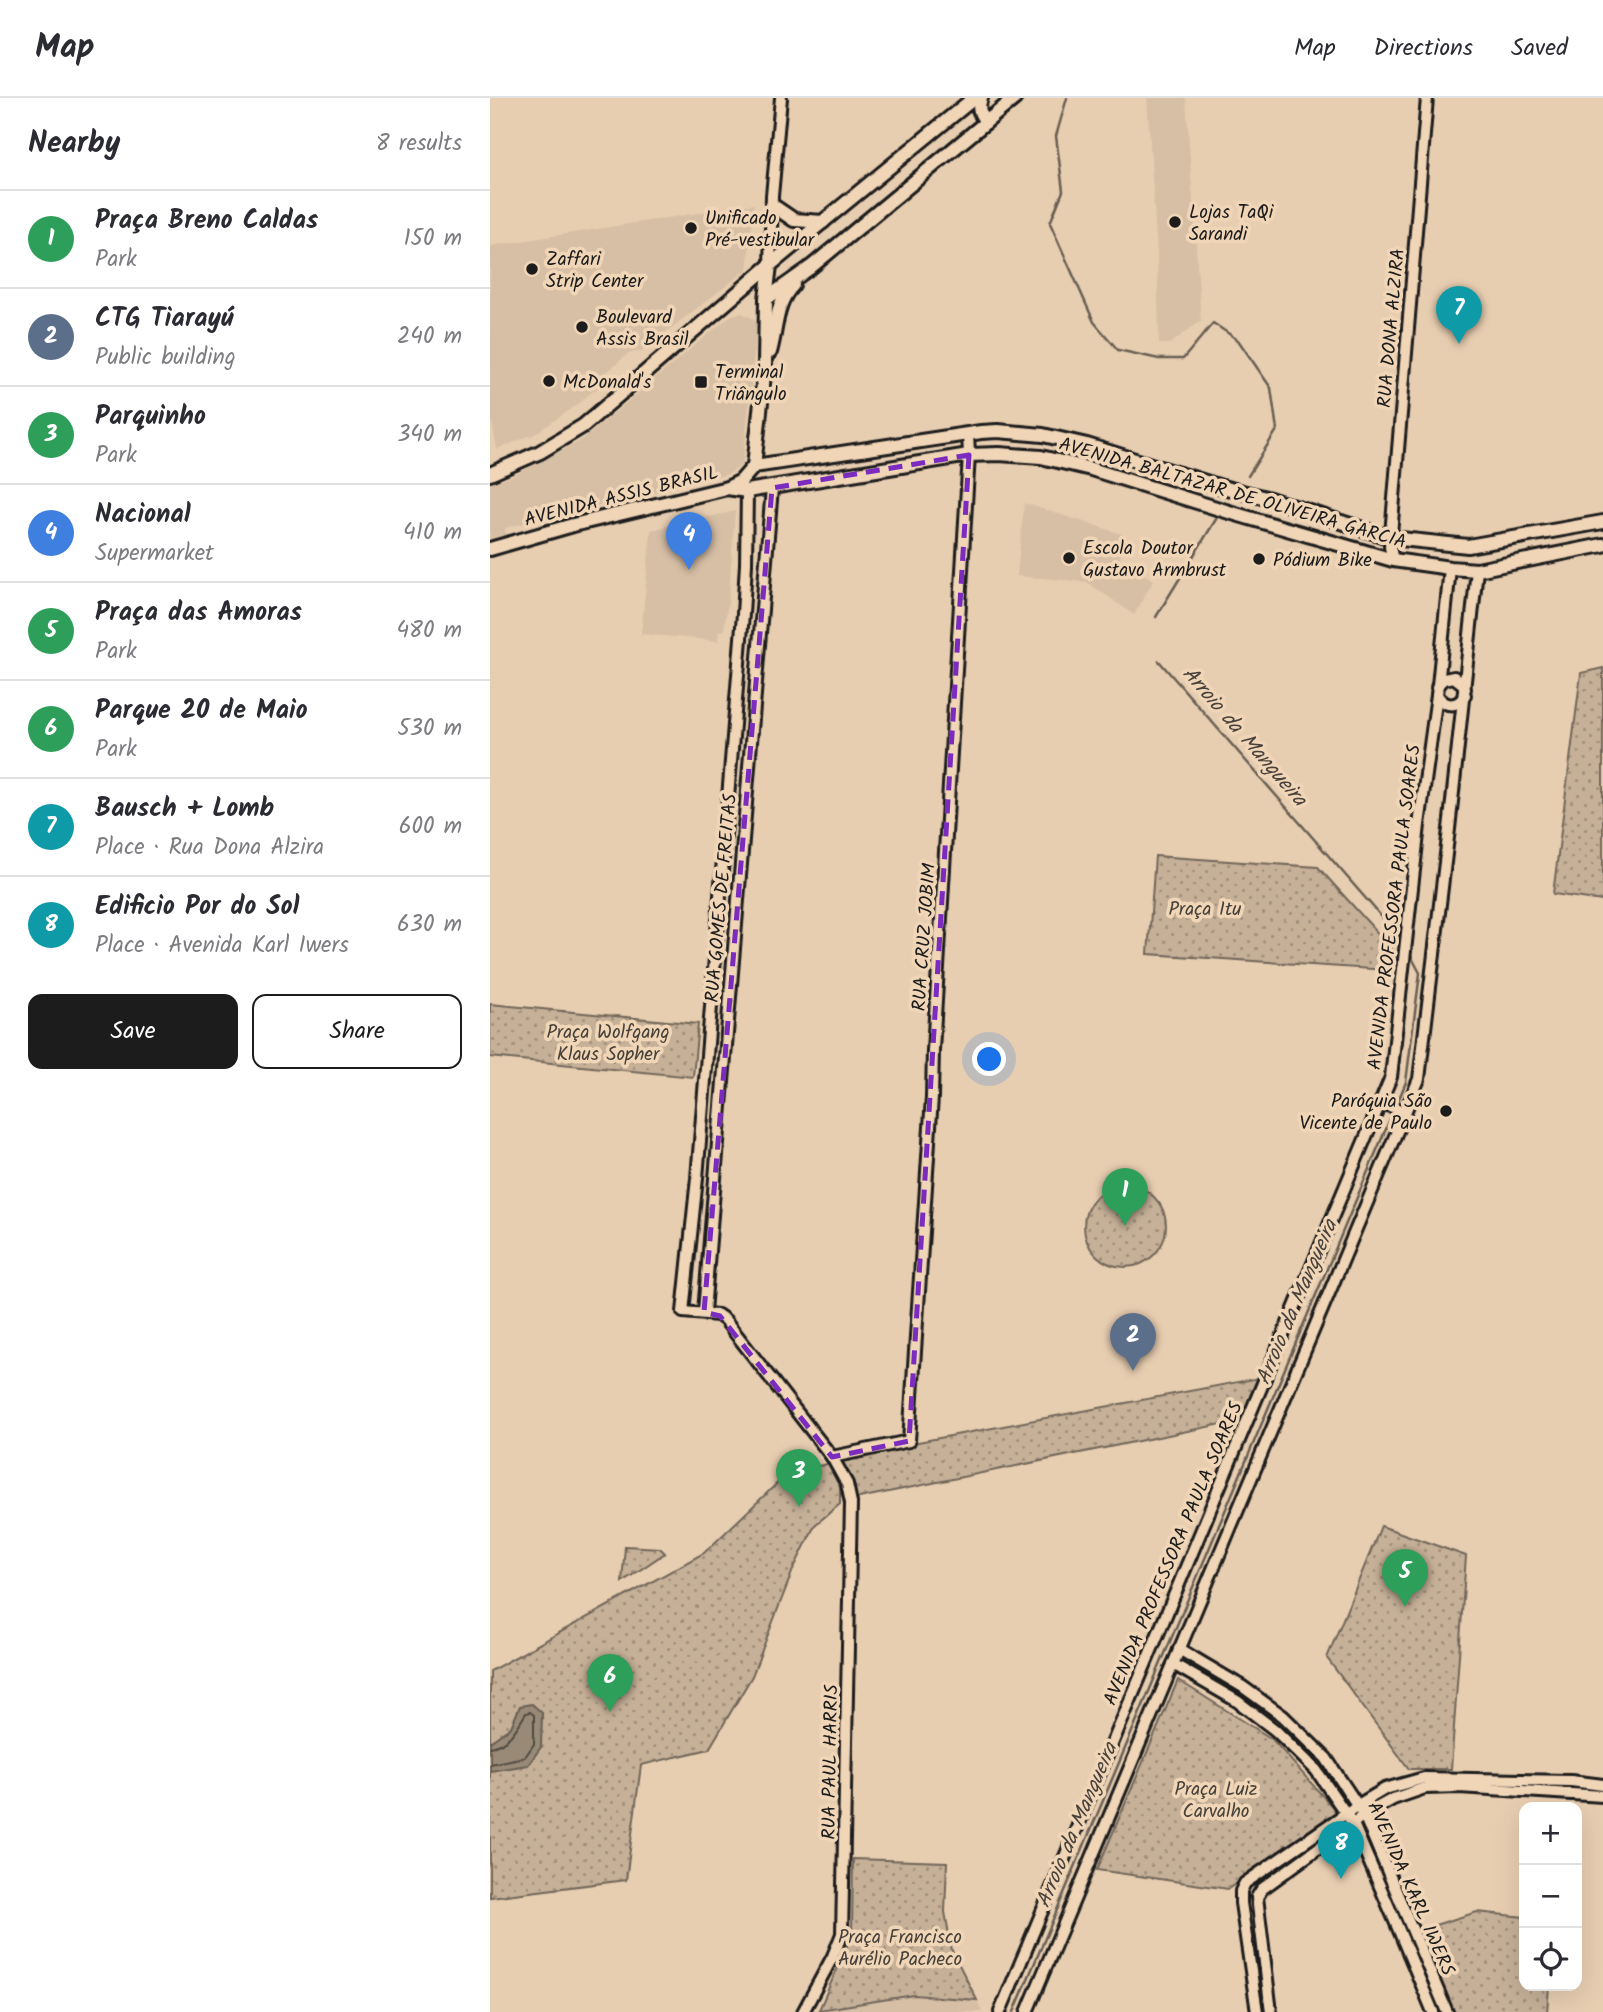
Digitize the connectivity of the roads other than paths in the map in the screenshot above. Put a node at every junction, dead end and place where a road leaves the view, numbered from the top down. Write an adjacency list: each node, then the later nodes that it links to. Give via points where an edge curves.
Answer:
1 (781, 98): 7 (street)
2 (974, 98): 8 (main road)
3 (981, 98): 6 (main road, via 980,114)
4 (1016, 98): 6 (main road)
5 (1427, 98): 23 (street, RUA DONA ALZIRA)
6 (986, 122): 10 (main road)
7 (772, 205): 8 (main road, via 794,220); 9 (street)
8 (823, 222): 9 (main road)
9 (770, 265): 11 (main road); 16 (main road, via 583,426)
10 (811, 267): 11 (main road); 12 (main road, via 780,303)
11 (766, 299): 12 (main road)
12 (765, 366): 15 (main road)
13 (968, 434): 14 (street, RUA CRUZ JOBIM); 15 (main road, AVENIDA BALTAZAR DE OLIVEIRA GARCIA); 23 (main road, AVENIDA BALTAZAR DE OLIVEIRA GARCIA, via 1043,435 1087,445)
14 (969, 455): 18 (main road, AVENIDA BALTAZAR DE OLIVEIRA GARCIA); 26 (main road, AVENIDA BALTAZAR DE OLIVEIRA GARCIA, via 1041,457 1091,469); 33 (street, RUA CRUZ JOBIM, via 909,1441)
15 (754, 466): 17 (main road, AVENIDA ASSIS BRASIL)
16 (490, 474)
17 (727, 488): 19 (main road, AVENIDA BALTAZAR DE OLIVEIRA GARCIA); 25 (main road, AVENIDA ASSIS BRASIL)
18 (772, 488): 19 (main road, AVENIDA BALTAZAR DE OLIVEIRA GARCIA); 22 (street, RUA GOMES DE FREITAS)
19 (747, 491): 21 (street, RUA GOMES DE FREITAS)
20 (1603, 522): 23 (main road, AVENIDA BALTAZAR DE OLIVEIRA GARCIA, via 1468,546)
21 (746, 532): 22 (street, via 764,530); 32 (street, RUA GOMES DE FREITAS, via 730,776 683,1311)
22 (768, 534): 32 (street, RUA GOMES DE FREITAS)
23 (1391, 538): 26 (street, RUA DONA ALZIRA)
24 (1603, 545): 28 (main road, AVENIDA BALTAZAR DE OLIVEIRA GARCIA)
25 (490, 549)
26 (1393, 560): 27 (main road, AVENIDA BALTAZAR DE OLIVEIRA GARCIA)
27 (1450, 568): 28 (main road, AVENIDA BALTAZAR DE OLIVEIRA GARCIA); 29 (street, AVENIDA PROFESSORA PAULA SOARES)
28 (1477, 570): 30 (street, AVENIDA PROFESSORA PAULA SOARES)
29 (1437, 691): 30 (street, via 1447,705 1461,701); 30 (street, via 1444,679 1454,677); 31 (street, AVENIDA PROFESSORA PAULA SOARES, via 1391,1077)
30 (1465, 692): 31 (street, AVENIDA PROFESSORA PAULA SOARES, via 1419,1079)
31 (1393, 1107): 34 (street, AVENIDA PROFESSORA PAULA SOARES); 43 (street, AVENIDA PROFESSORA PAULA SOARES)
32 (704, 1312): 33 (street, via 725,1321)
33 (832, 1457): 42 (street, RUA PAUL HARRIS, via 847,1484 851,1503 842,1934)
34 (1179, 1649): 35 (street, AVENIDA PROFESSORA PAULA SOARES); 38 (street, AVENIDA KARL IWERS, via 1283,1716 1326,1758)
35 (1173, 1664): 39 (street, AVENIDA KARL IWERS, via 1237,1701 1275,1730 1316,1770); 44 (street, AVENIDA PROFESSORA PAULA SOARES)
36 (1603, 1785): 38 (street, via 1424,1778 1385,1789)
37 (1603, 1796): 40 (street, via 1425,1788)
38 (1358, 1805): 39 (street); 40 (street, AVENIDA KARL IWERS)
39 (1346, 1814): 41 (street, AVENIDA KARL IWERS); 45 (street, via 1241,1891)
40 (1364, 1815): 41 (street); 48 (street, AVENIDA KARL IWERS)
41 (1353, 1824): 46 (street, via 1257,1897); 47 (street, AVENIDA KARL IWERS)
42 (803, 2012)
43 (1000, 2012)
44 (1027, 2012)
45 (1257, 2012)
46 (1271, 2012)
47 (1433, 2012)
48 (1447, 2012)

